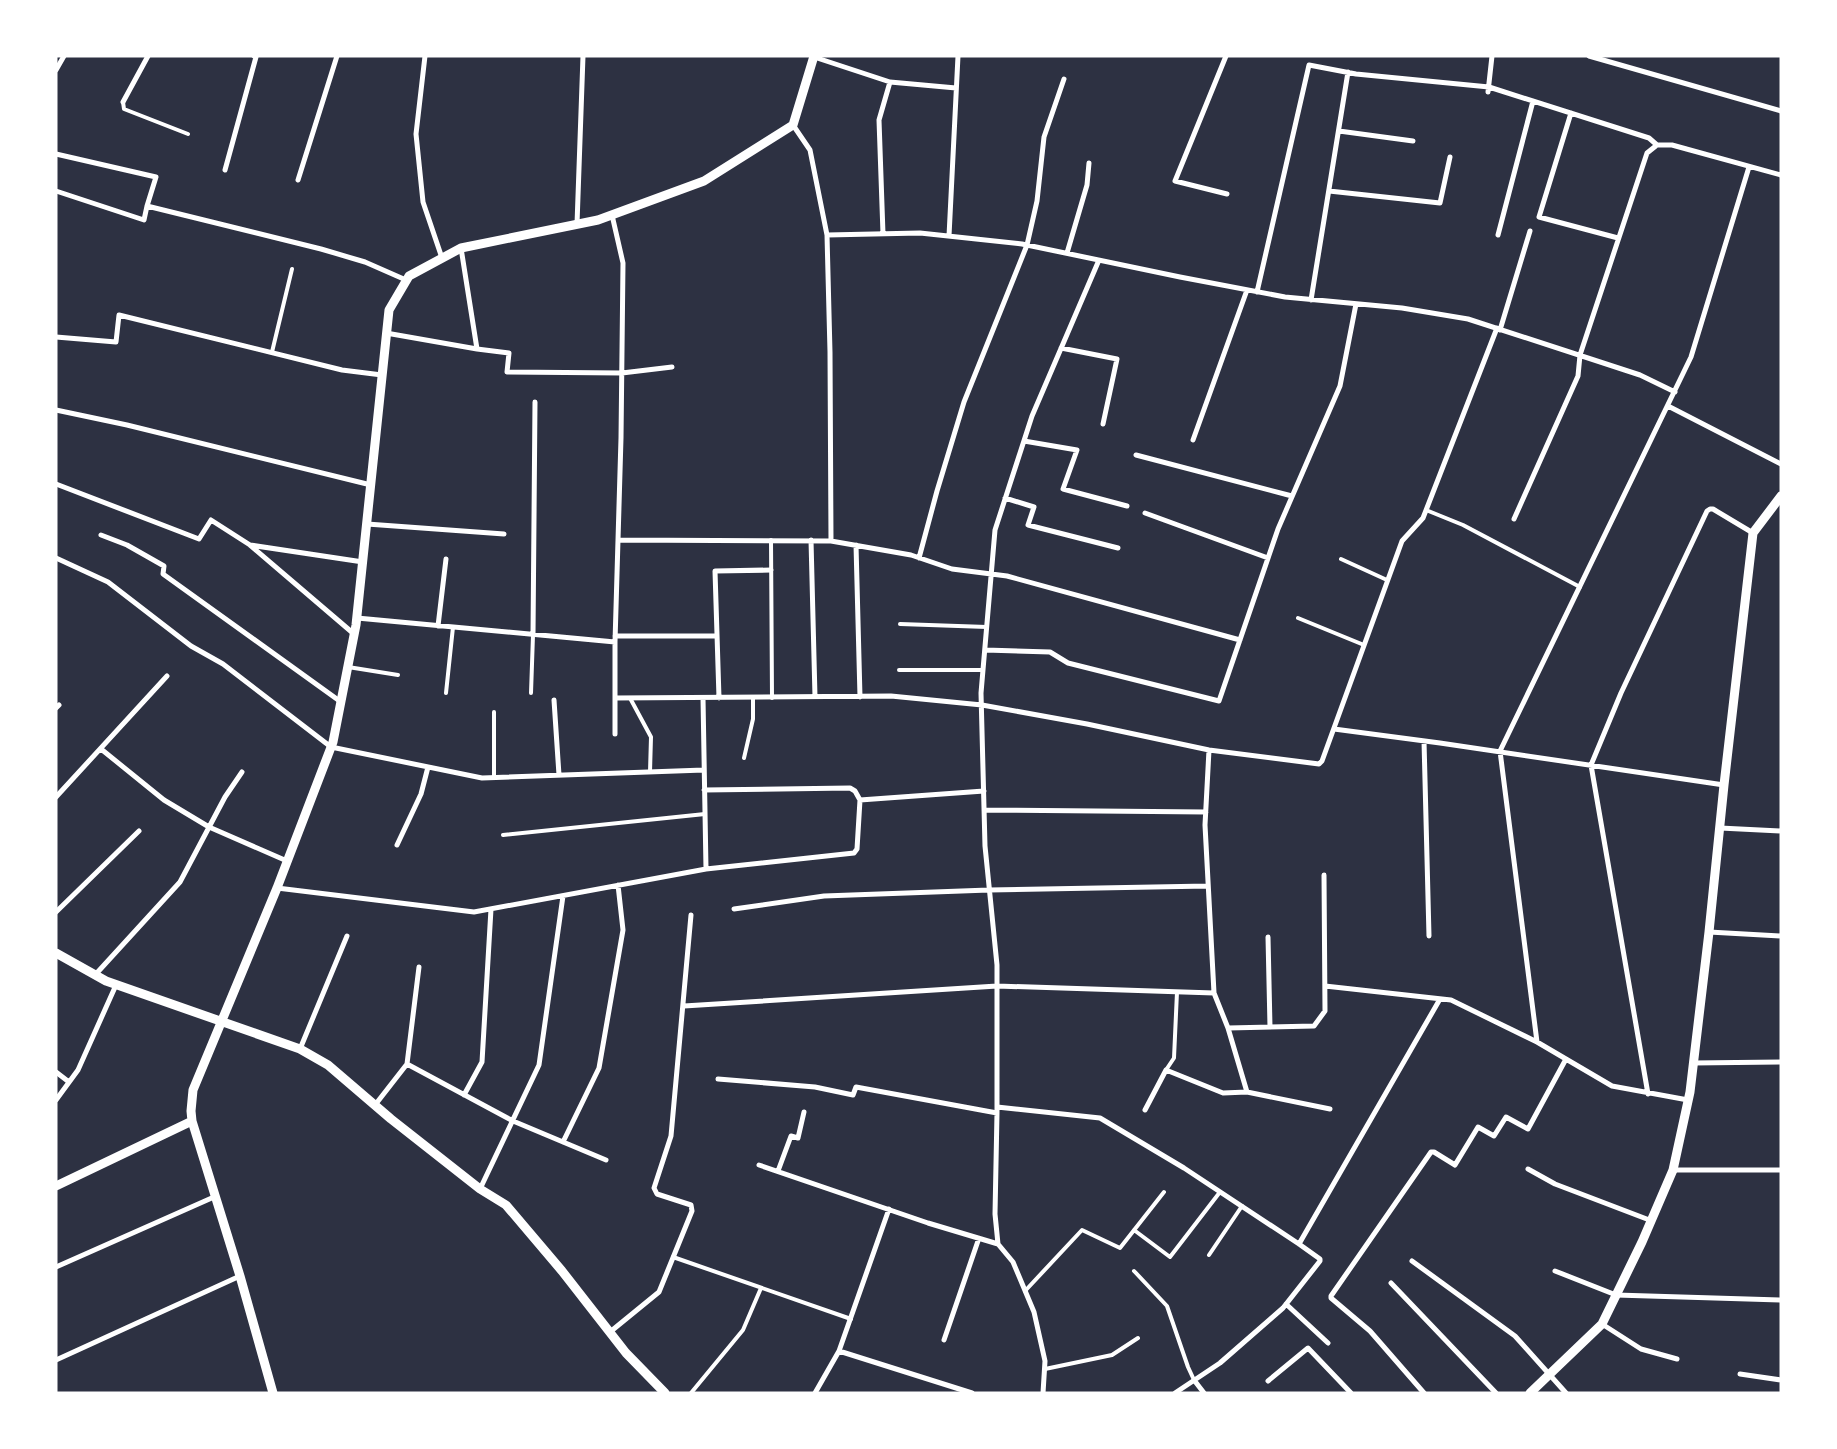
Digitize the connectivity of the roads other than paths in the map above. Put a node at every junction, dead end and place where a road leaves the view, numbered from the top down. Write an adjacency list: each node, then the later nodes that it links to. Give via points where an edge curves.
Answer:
1 (64, 56): 12 (street)
2 (148, 56): 19 (street)
3 (254, 56): 31 (street)
4 (337, 56): 33 (street)
5 (425, 56): 49 (street, via 416,134 423,202)
6 (583, 56): 39 (street)
7 (958, 56): 16 (street)
8 (1226, 56): 36 (street, via 1175,181)
9 (1492, 56): 17 (street)
10 (1589, 56): 20 (street)
11 (814, 57): 15 (street); 22 (street)
12 (56, 70)
13 (1348, 72): 17 (street); 23 (street); 54 (street, via 1309,65)
14 (1064, 79): 46 (street, via 1044,136 1038,201)
15 (890, 82): 16 (street); 41 (street, via 879,120)
16 (956, 88): 44 (street)
17 (1488, 89): 18 (street)
18 (1533, 101): 21 (street); 43 (street)
19 (123, 102): 24 (lane, via 124,109)
20 (1781, 111)
21 (1571, 113): 26 (street, via 1649,138); 45 (street, via 1539,217)
22 (793, 125): 38 (street, via 704,181); 42 (street, via 810,150)
23 (1338, 131): 25 (street); 35 (street)
24 (188, 134)
25 (1413, 141)
26 (1657, 145): 30 (street, via 1672,145); 45 (street, via 1647,152)
27 (56, 154): 37 (street, via 156,177)
28 (1450, 157): 35 (street, via 1440,203)
29 (1089, 163): 48 (street, via 1087,185)
30 (1749, 166): 32 (street); 67 (street, via 1691,357)
31 (225, 170)
32 (1781, 175)
33 (298, 180)
34 (56, 191): 37 (street, via 144,220)
35 (1329, 191): 55 (street)
36 (1227, 194)
37 (147, 206): 52 (street, via 321,249 365,262)
38 (612, 214): 39 (street); 65 (street, via 623,264)
39 (577, 224): 47 (street)
40 (1530, 231): 57 (street)
41 (883, 234): 42 (street); 44 (street)
42 (827, 235): 92 (street)
43 (1498, 235)
44 (949, 236): 46 (street)
45 (1618, 238): 63 (street)
46 (1028, 245): 48 (street); 97 (street, via 964,402)
47 (461, 248): 49 (street); 61 (street)
48 (1067, 253): 50 (street)
49 (442, 258): 52 (street)
50 (1099, 260): 53 (street); 60 (street)
51 (292, 269): 62 (lane)
52 (406, 280): 58 (street, via 389,310)
53 (1247, 290): 54 (street); 72 (street)
54 (1257, 292): 55 (street)
55 (1311, 300): 56 (street)
56 (1356, 304): 57 (street, via 1468,319); 78 (street, via 1340,386)
57 (1498, 329): 63 (street); 82 (street)
58 (386, 333): 61 (street); 66 (street)
59 (56, 337): 62 (street, via 116,342 119,315)
60 (1062, 348): 71 (street, via 1116,359); 73 (street)
61 (477, 349): 65 (street, via 509,352 507,372)
62 (272, 352): 66 (street, via 342,370)
63 (1580, 356): 67 (street, via 1640,375); 84 (street, via 1578,376)
64 (672, 367): 65 (street)
65 (622, 373): 89 (street)
66 (382, 374): 77 (street)
67 (1675, 392): 69 (street)
68 (535, 402): 113 (street)
69 (1668, 406): 75 (street); 105 (street)
70 (56, 410): 77 (street)
71 (1103, 424)
72 (1193, 440)
73 (1024, 441): 80 (street); 81 (street, via 1077,450 1063,489)
74 (1136, 456): 78 (street)
75 (1781, 464)
76 (56, 484): 93 (street, via 199,539 211,520)
77 (370, 485): 85 (street)
78 (1292, 496): 98 (street)
79 (1781, 496): 86 (street)
80 (1005, 498): 95 (street, via 1034,507 1028,525); 103 (street, via 995,530)
81 (1127, 506)
82 (1426, 510): 104 (street, via 1423,518 1402,541); 105 (lane, via 1463,525)
83 (1145, 513): 98 (street)
84 (1514, 519)
85 (366, 524): 87 (street); 101 (street)
86 (1753, 533): 146 (street, via 1713,509 1708,511 1620,693); 153 (street)
87 (504, 534)
88 (101, 535): 135 (street, via 128,545 164,566 163,574)
89 (618, 540): 90 (street); 115 (street)
90 (772, 540): 91 (street); 102 (lane)
91 (812, 540): 92 (street); 126 (street)
92 (831, 541): 94 (street)
93 (250, 545): 101 (street); 112 (street)
94 (856, 545): 97 (street); 127 (street)
95 (1118, 548)
96 (56, 558): 141 (street, via 108,582)
97 (919, 558): 103 (street, via 952,569)
98 (1268, 558): 116 (street)
99 (446, 559): 109 (street)
100 (1341, 559): 104 (lane)
101 (362, 562): 106 (street)
102 (771, 570): 114 (street, via 715,571); 133 (lane)
103 (991, 575): 111 (street); 116 (street, via 1007,576)
104 (1387, 580): 117 (street)
105 (1580, 587): 144 (street)
106 (357, 618): 109 (street); 112 (street)
107 (1298, 618): 117 (lane)
108 (900, 624): 111 (lane)
109 (438, 626): 110 (street)
110 (453, 627): 113 (street); 124 (lane)
111 (987, 627): 118 (street)
112 (354, 634): 119 (street)
113 (533, 635): 115 (street); 125 (lane)
114 (717, 636): 115 (street); 131 (street)
115 (615, 639): 128 (street)
116 (1240, 640): 118 (street, via 1220,699 1216,702 1068,662 1050,652)
117 (1364, 645): 138 (street)
118 (985, 650): 121 (street)
119 (348, 667): 122 (lane); 135 (street)
120 (899, 670): 121 (lane)
121 (984, 670): 136 (street)
122 (398, 675)
123 (167, 676): 142 (street)
124 (446, 693)
125 (531, 693)
126 (815, 697): 127 (street); 133 (street)
127 (860, 697): 136 (street, via 890,696)
128 (615, 698): 129 (street); 139 (street)
129 (630, 698): 130 (street); 150 (lane, via 651,737)
130 (703, 698): 131 (street); 148 (street)
131 (719, 698): 132 (street)
132 (753, 698): 133 (street); 145 (lane, via 753,719)
133 (772, 698)
134 (554, 700): 151 (street)
135 (341, 702): 141 (street)
136 (982, 705): 143 (street); 155 (street)
137 (494, 712): 152 (lane)
138 (1334, 728): 140 (street); 143 (street, via 1319,764)
139 (615, 734)
140 (1424, 741): 144 (street); 181 (street)
141 (331, 747): 147 (street); 167 (street)
142 (100, 749): 156 (street); 161 (street, via 164,800)
143 (1209, 750): 159 (street)
144 (1500, 752): 146 (street); 197 (street)
145 (744, 758)
146 (1590, 765): 153 (street); 208 (street)
147 (428, 767): 152 (street, via 482,778); 166 (street, via 421,794)
148 (704, 770): 150 (street); 154 (street)
149 (242, 772): 161 (street)
150 (650, 772): 151 (street)
151 (560, 775): 152 (street)
152 (494, 777)
153 (1724, 785): 162 (street)
154 (704, 790): 157 (street, via 850,788); 160 (street)
155 (984, 791): 157 (street); 158 (street)
156 (56, 797)
157 (860, 800): 168 (street, via 857,849 854,853)
158 (984, 810): 159 (street); 173 (street)
159 (1206, 812): 171 (street)
160 (705, 814): 165 (lane); 168 (street)
161 (209, 827): 167 (street); 186 (street, via 180,882)
162 (1720, 828): 164 (street); 179 (street)
163 (139, 831): 177 (street)
164 (1781, 831)
165 (503, 835)
166 (398, 845)
167 (287, 861): 172 (street)
168 (706, 869): 170 (street)
169 (1324, 875): 189 (street)
170 (618, 885): 174 (street); 219 (street, via 623,930 599,1068)
171 (1208, 886): 173 (street); 191 (street)
172 (277, 888): 175 (street, via 474,912); 194 (street)
173 (989, 890): 176 (street, via 824,896); 188 (street)
174 (563, 896): 175 (street); 218 (street, via 539,1065)
175 (491, 909): 209 (street, via 482,1062)
176 (734, 909)
177 (56, 912)
178 (691, 915): 193 (street)
179 (1709, 932): 182 (street); 201 (street)
180 (347, 936): 198 (street)
181 (1429, 936)
182 (1781, 936)
183 (1268, 937): 195 (street)
184 (56, 954): 186 (street)
185 (419, 967): 202 (street)
186 (95, 975): 187 (street)
187 (116, 985): 194 (street); 206 (street, via 78,1070)
188 (997, 986): 190 (street); 193 (street); 213 (street)
189 (1325, 986): 192 (street); 195 (street, via 1325,1011 1314,1026)
190 (1177, 992): 191 (street); 203 (lane, via 1174,1058)
191 (1214, 993): 196 (street)
192 (1440, 999): 197 (street, via 1451,1000); 237 (street)
193 (684, 1006): 239 (street, via 672,1136 654,1188 657,1194 692,1208)
194 (221, 1023): 198 (street); 217 (street, via 192,1090)
195 (1270, 1027): 196 (street)
196 (1228, 1028): 207 (street)
197 (1537, 1042): 199 (street)
198 (300, 1050): 212 (street, via 328,1065)
199 (1566, 1059): 208 (street, via 1612,1086); 275 (street, via 1528,1129 1506,1117 1494,1136 1478,1127 1455,1165 1431,1152 1331,1296 1370,1331)
200 (1781, 1062): 201 (street)
201 (1693, 1063): 211 (street)
202 (407, 1064): 209 (street); 212 (street)
203 (1166, 1070): 207 (street, via 1223,1093); 214 (street)
204 (56, 1072): 206 (street)
205 (718, 1079): 213 (street, via 815,1087 853,1095 856,1087)
206 (69, 1082): 210 (street)
207 (1247, 1092): 215 (street)
208 (1648, 1094): 211 (street)
209 (464, 1095): 218 (street)
210 (56, 1100)
211 (1688, 1100): 223 (street)
212 (375, 1105): 227 (street)
213 (998, 1110): 229 (street, via 1100,1118); 236 (street, via 995,1214)
214 (1146, 1110)
215 (1330, 1110)
216 (804, 1112): 225 (street, via 798,1138 791,1136)
217 (192, 1121): 226 (street); 230 (street)
218 (513, 1121): 219 (street); 227 (street)
219 (562, 1142): 220 (street)
220 (606, 1160)
221 (759, 1165): 225 (street)
222 (1528, 1169): 233 (street, via 1555,1184)
223 (1672, 1170): 224 (street); 233 (street)
224 (1781, 1170)
225 (778, 1171): 232 (street)
226 (56, 1186)
227 (480, 1189): 253 (street, via 506,1205)
228 (1164, 1192): 234 (lane)
229 (1220, 1192): 231 (street); 234 (lane, via 1170,1257)
230 (214, 1196): 241 (street); 244 (street)
231 (1242, 1206): 237 (street); 238 (lane)
232 (889, 1210): 235 (street); 251 (street)
233 (1652, 1221): 248 (street)
234 (1134, 1230): 247 (lane, via 1120,1248 1082,1230)
235 (979, 1238): 236 (street); 255 (street)
236 (998, 1244): 247 (street, via 1013,1262)
237 (1299, 1244): 250 (street, via 1320,1260)
238 (1209, 1255)
239 (672, 1257): 246 (lane); 253 (street, via 659,1292)
240 (1412, 1261): 262 (street, via 1515,1336)
241 (56, 1267)
242 (1134, 1271): 263 (lane, via 1167,1306)
243 (1555, 1272): 248 (street)
244 (240, 1276): 259 (street); 266 (street)
245 (1391, 1282): 276 (street)
246 (761, 1288): 251 (lane); 268 (lane, via 743,1330)
247 (1025, 1291): 260 (street, via 1034,1312)
248 (1616, 1295): 249 (street); 252 (street)
249 (1781, 1300)
250 (1286, 1304): 256 (street); 263 (street, via 1220,1363)
251 (850, 1319): 257 (street)
252 (1602, 1324): 258 (street, via 1641,1349); 262 (street)
253 (610, 1332): 267 (street, via 626,1354)
254 (1138, 1338): 260 (lane, via 1112,1355)
255 (944, 1340)
256 (1328, 1343)
257 (839, 1351): 269 (street); 270 (street)
258 (1677, 1359)
259 (56, 1360)
260 (1044, 1369): 271 (street)
261 (1740, 1374): 264 (street)
262 (1549, 1375): 277 (street); 278 (street)
263 (1194, 1380): 272 (street); 273 (street)
264 (1781, 1380)
265 (1268, 1381): 274 (street, via 1308,1348)
266 (273, 1393)
267 (665, 1393)
268 (691, 1393)
269 (815, 1393)
270 (972, 1393)
271 (1043, 1393)
272 (1175, 1393)
273 (1204, 1393)
274 (1351, 1393)
275 (1424, 1393)
276 (1496, 1393)
277 (1530, 1393)
278 (1566, 1393)

